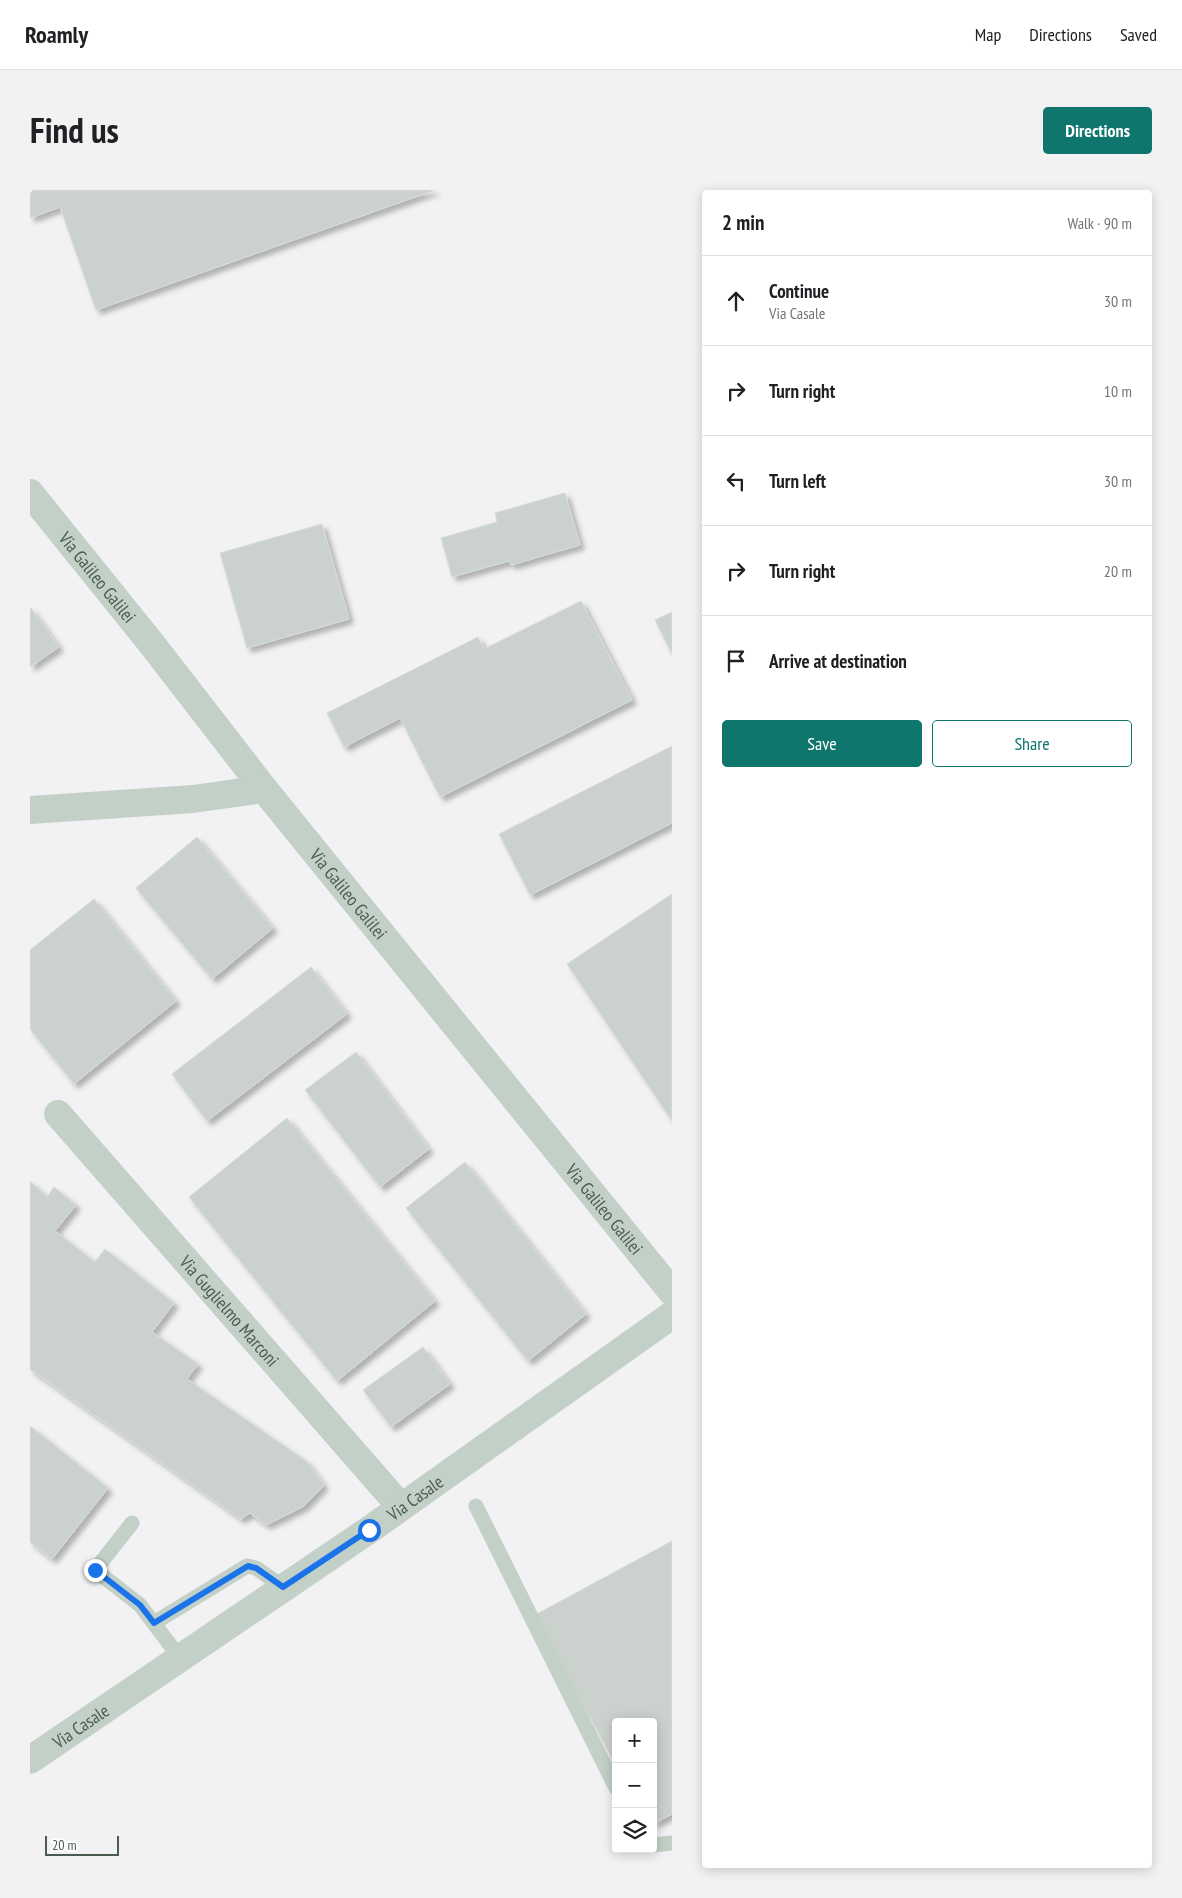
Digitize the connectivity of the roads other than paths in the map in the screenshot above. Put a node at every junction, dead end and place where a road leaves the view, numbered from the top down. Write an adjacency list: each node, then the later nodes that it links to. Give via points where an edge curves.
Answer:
1 (30, 493): 2 (street, Via Galileo Galilei)
2 (264, 789): 3 (street, via 193,799); 5 (street, Via Galileo Galilei)
3 (30, 810)
4 (58, 1114): 8 (street, Via Guglielmo Marconi)
5 (672, 1292)
6 (672, 1314): 8 (street, Via Casale)
7 (476, 1506): 14 (lane)
8 (401, 1507): 10 (street, Via Casale)
9 (132, 1524): 11 (lane, via 95,1570 140,1605)
10 (283, 1587): 11 (lane, via 248,1566); 12 (street, Via Casale)
11 (154, 1623): 12 (lane)
12 (180, 1658): 13 (street, Via Casale)
13 (30, 1760)
14 (612, 1780)
15 (672, 1843): 16 (lane)
16 (657, 1845)

